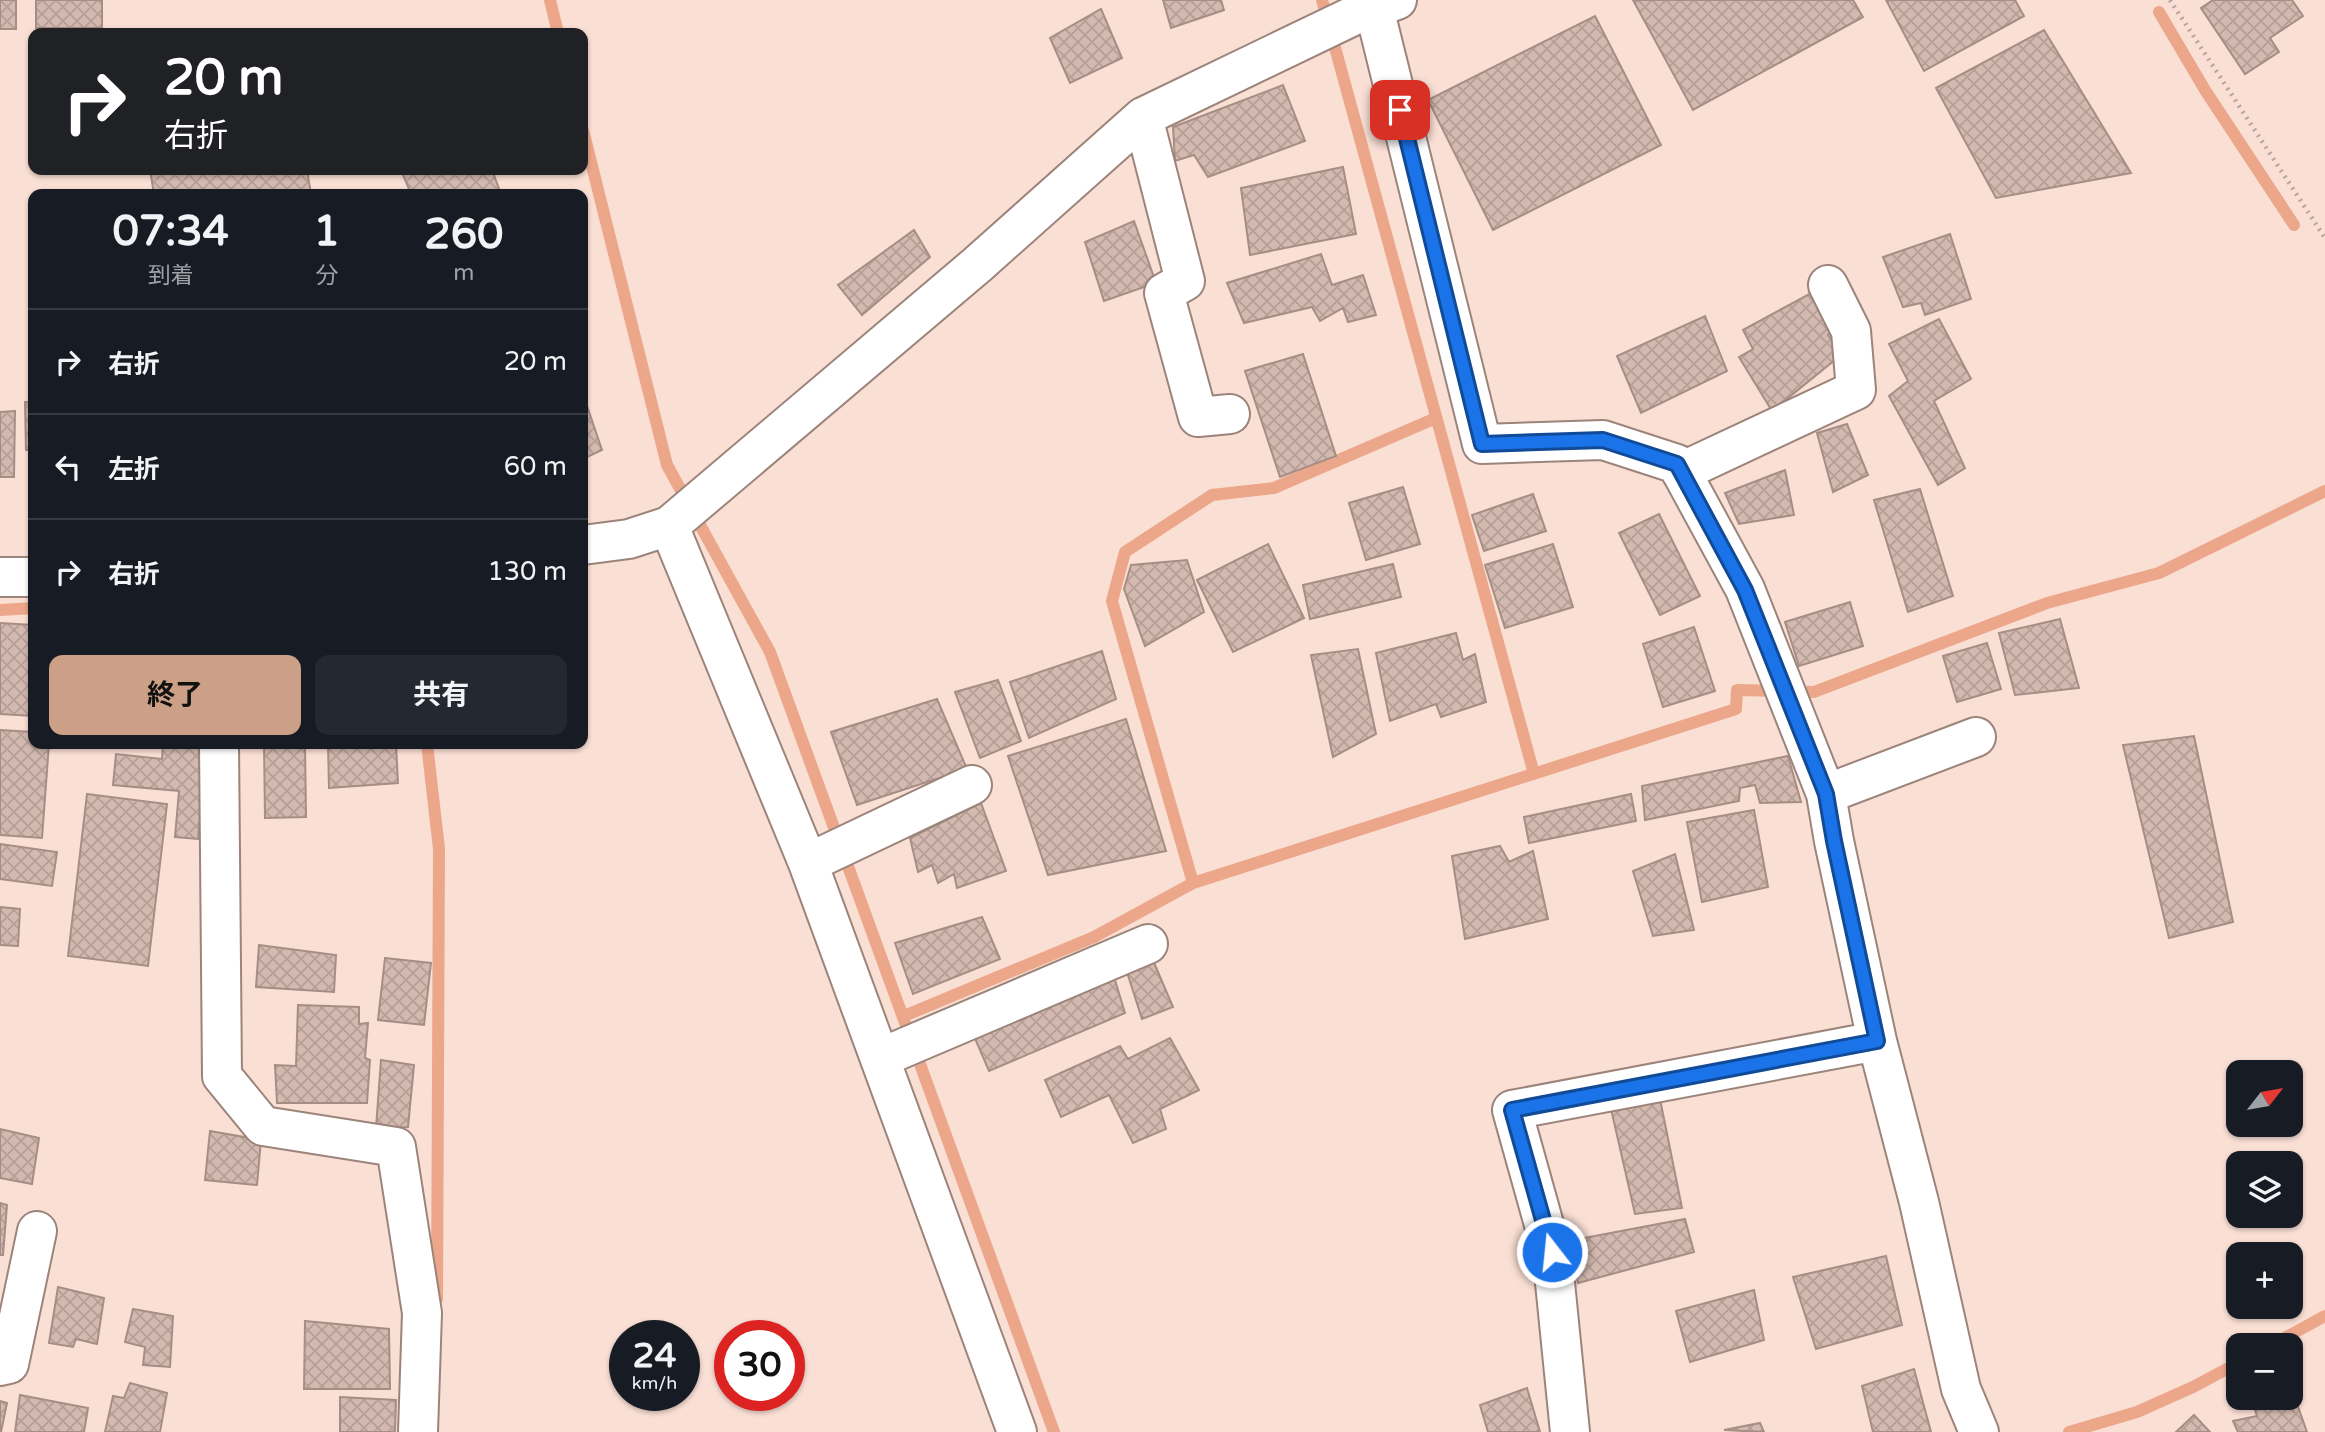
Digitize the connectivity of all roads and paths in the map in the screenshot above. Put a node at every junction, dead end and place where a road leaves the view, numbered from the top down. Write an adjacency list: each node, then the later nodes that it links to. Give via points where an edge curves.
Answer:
1 (2170, 0): 4 (path)
2 (1364, 11): 3 (street); 7 (street, via 1482,444 1603,440 1677,464)
3 (1143, 117): 6 (street, via 1185,281 1164,293 1198,417); 8 (street)
4 (2325, 239)
5 (1828, 285): 7 (street, via 1851,331 1856,390)
6 (1230, 414)
7 (1681, 472): 15 (street, via 1745,590)
8 (681, 526): 9 (street); 16 (street)
9 (588, 544)
10 (0, 577): 11 (street)
11 (28, 577)
12 (1976, 737): 15 (street)
13 (219, 749): 22 (street, via 222,1076 263,1126 397,1147 422,1313)
14 (972, 785): 16 (street)
15 (1826, 794): 18 (street)
16 (808, 863): 19 (street)
17 (1148, 944): 19 (street)
18 (1877, 1041): 24 (street, via 1512,1110 1552,1252); 25 (street, via 1961,1389)
19 (880, 1058): 23 (street)
20 (37, 1231): 21 (street, via 9,1364)
21 (0, 1366)
22 (418, 1432)
23 (1017, 1432)
24 (1570, 1432)
25 (1979, 1432)

